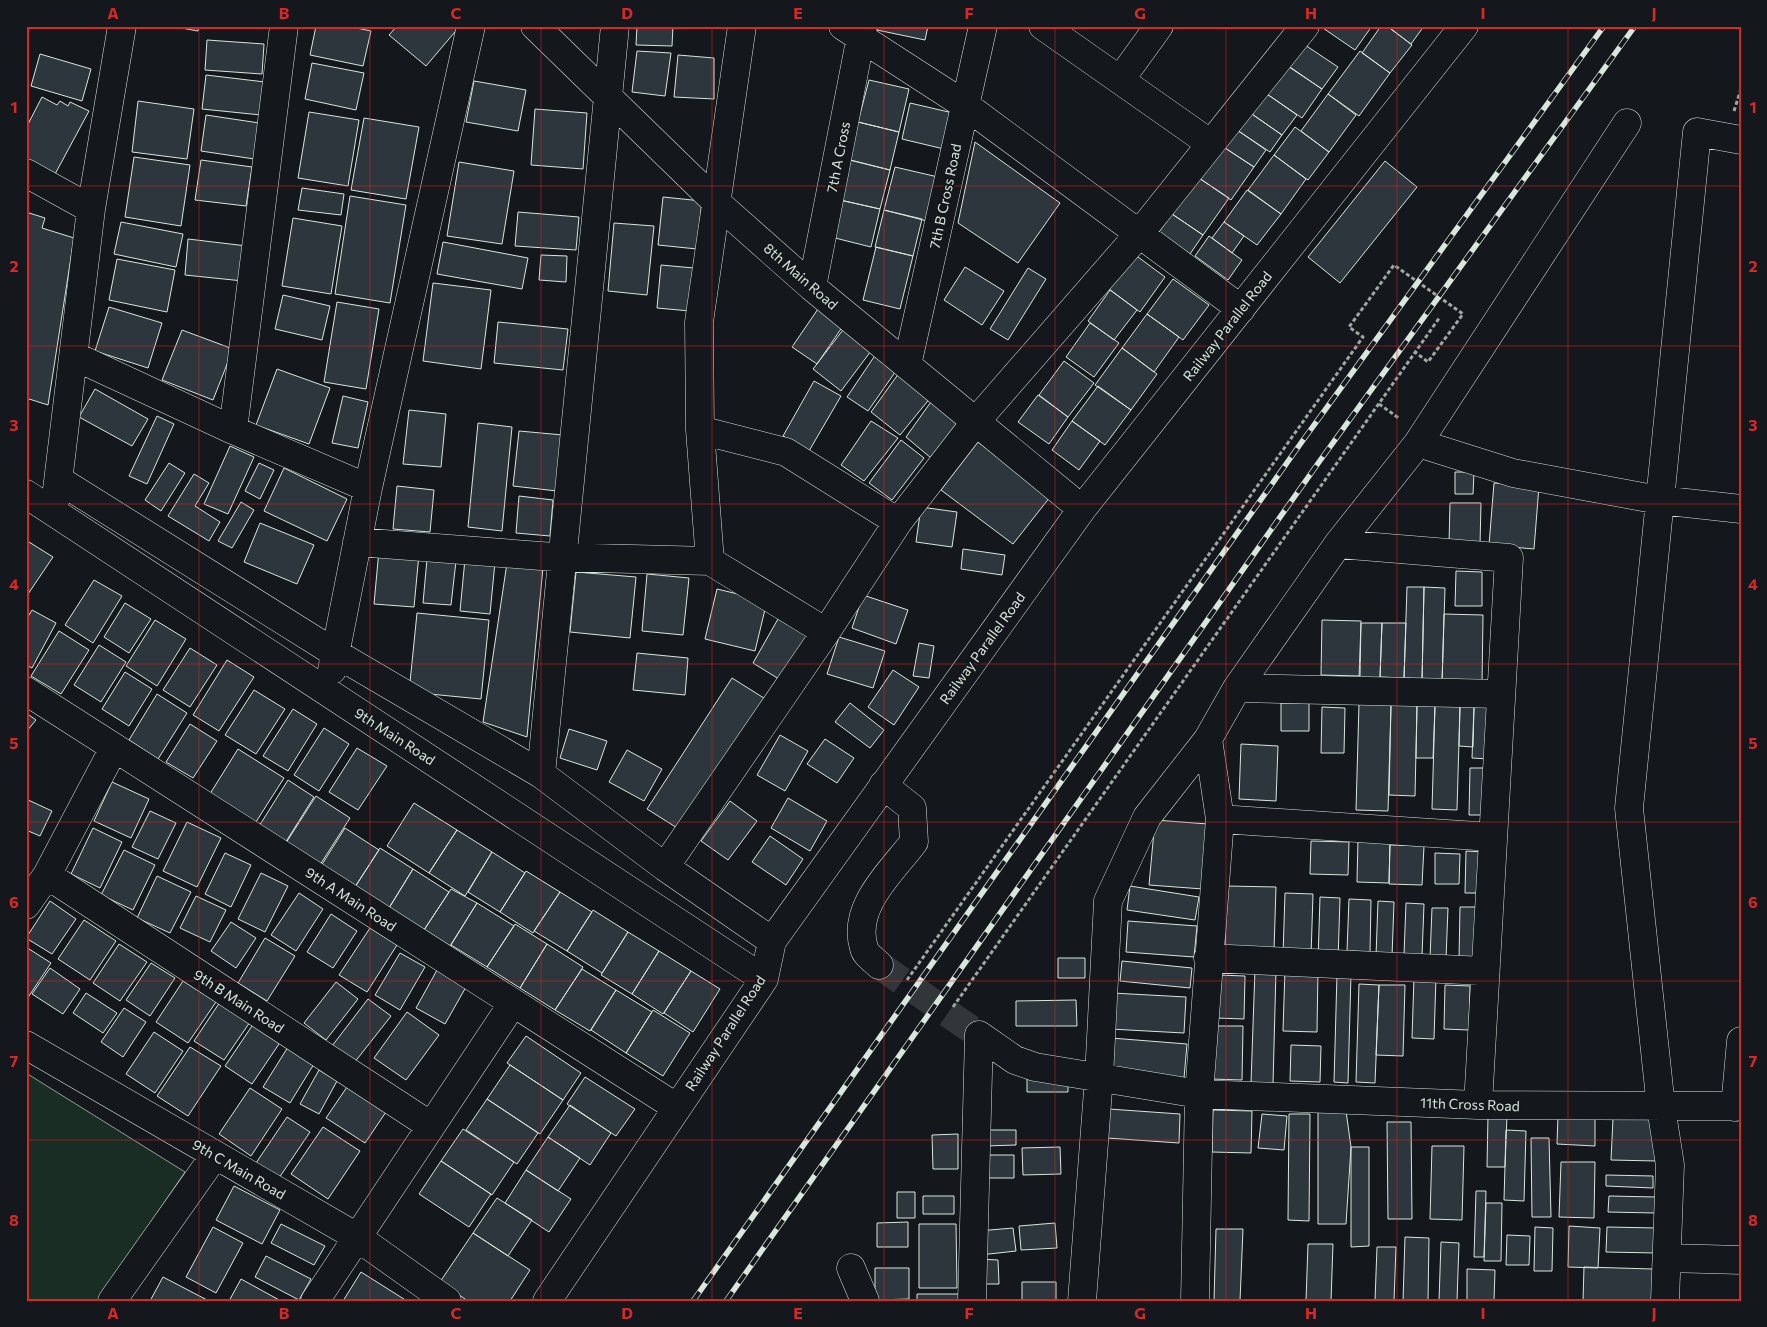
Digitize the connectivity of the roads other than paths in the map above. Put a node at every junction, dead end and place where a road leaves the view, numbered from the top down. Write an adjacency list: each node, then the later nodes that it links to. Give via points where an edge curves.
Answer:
1 (122, 26): 21 (street)
2 (284, 26): 28 (street)
3 (471, 26): 32 (street)
4 (535, 26): 14 (street, 8th Main Road)
5 (614, 26): 14 (street)
6 (742, 26): 20 (street)
7 (983, 26): 15 (street, 7th B Cross Road)
8 (1043, 26): 13 (street)
9 (1158, 26): 13 (street)
10 (1305, 26): 18 (street)
11 (1464, 26): 24 (street, Railway Parallel Road)
12 (856, 30): 15 (street); 23 (street, 7th A Cross)
13 (1120, 80): 18 (street)
14 (606, 96): 20 (street, 8th Main Road); 41 (street)
15 (965, 105): 22 (street); 26 (street, 7th B Cross Road)
16 (1627, 122): 30 (street)
17 (1741, 140): 34 (street, via 1697,132)
18 (1210, 144): 22 (street)
19 (26, 173): 21 (street)
20 (716, 201): 23 (street, 8th Main Road); 29 (street, via 699,322)
21 (91, 209): 25 (street)
22 (1139, 234): 24 (street); 27 (street)
23 (812, 287): 26 (street, 8th Main Road)
24 (1241, 309): 35 (street, Railway Parallel Road)
25 (74, 356): 28 (street); 31 (street)
26 (907, 365): 27 (street, 8th Main Road)
27 (977, 420): 35 (street, 8th Main Road); 38 (street)
28 (233, 430): 32 (street)
29 (700, 430): 38 (street, via 786,452); 42 (street)
30 (1418, 443): 34 (street, via 1513,473); 40 (street)
31 (59, 480): 37 (street); 44 (street)
32 (368, 488): 39 (street)
33 (26, 494): 37 (street, 9th Main Road)
34 (1660, 500): 36 (street); 71 (street, via 1629,808)
35 (1082, 509): 52 (street, Railway Parallel Road)
36 (1741, 509)
37 (55, 512): 47 (street, 9th Main Road)
38 (898, 522): 43 (street)
39 (357, 542): 41 (street); 44 (street)
40 (1338, 544): 45 (street); 48 (street, via 1508,558)
41 (562, 556): 42 (street); 51 (street)
42 (710, 561): 43 (street)
43 (826, 632): 55 (street)
44 (335, 653): 47 (street); 51 (street)
45 (1237, 688): 48 (street); 49 (street)
46 (26, 691): 50 (street, 9th A Main Road)
47 (327, 692): 62 (street, 9th Main Road)
48 (1500, 694): 54 (street)
49 (1208, 739): 53 (street); 66 (street, via 1147,817 1108,901)
50 (114, 748): 56 (street); 63 (street, 9th A Main Road)
51 (541, 774): 55 (street)
52 (883, 785): 58 (street, Railway Parallel Road); 60 (street, via 912,808 914,842 873,894 862,922 864,949)
53 (1220, 818): 54 (street); 59 (street)
54 (1492, 837): 61 (street)
55 (665, 867): 58 (street)
56 (47, 875): 57 (street); 72 (street, 9th B Main Road)
57 (26, 905)
58 (772, 941): 62 (street, Railway Parallel Road)
59 (1208, 958): 61 (street); 67 (street)
60 (879, 965)
61 (1485, 971): 68 (street)
62 (764, 979): 70 (street, Railway Parallel Road)
63 (514, 1003): 70 (street, 9th A Main Road); 72 (street)
64 (1741, 1041): 69 (street)
65 (26, 1045): 73 (street, 9th C Main Road)
66 (1098, 1077): 67 (street, 11th Cross Road); 83 (street, 11th Cross Road, via 1035,1067 1015,1060 979,1035); 84 (street)
67 (1199, 1094): 68 (street, 11th Cross Road); 85 (street)
68 (1478, 1105): 71 (street, 11th Cross Road)
69 (1738, 1106): 71 (street, 11th Cross Road)
70 (676, 1107): 81 (street, Railway Parallel Road)
71 (1661, 1107): 75 (street, via 1670,1165)
72 (431, 1126): 74 (street)
73 (215, 1155): 74 (street, 9th C Main Road); 78 (street)
74 (357, 1237): 79 (street); 80 (street, 9th C Main Road)
75 (1668, 1258): 76 (street); 86 (street)
76 (1741, 1260)
77 (851, 1268): 82 (street)
78 (112, 1301)
79 (315, 1301)
80 (447, 1301)
81 (547, 1301)
82 (865, 1301)
83 (972, 1301)
84 (1082, 1301)
85 (1195, 1301)
86 (1665, 1301)

